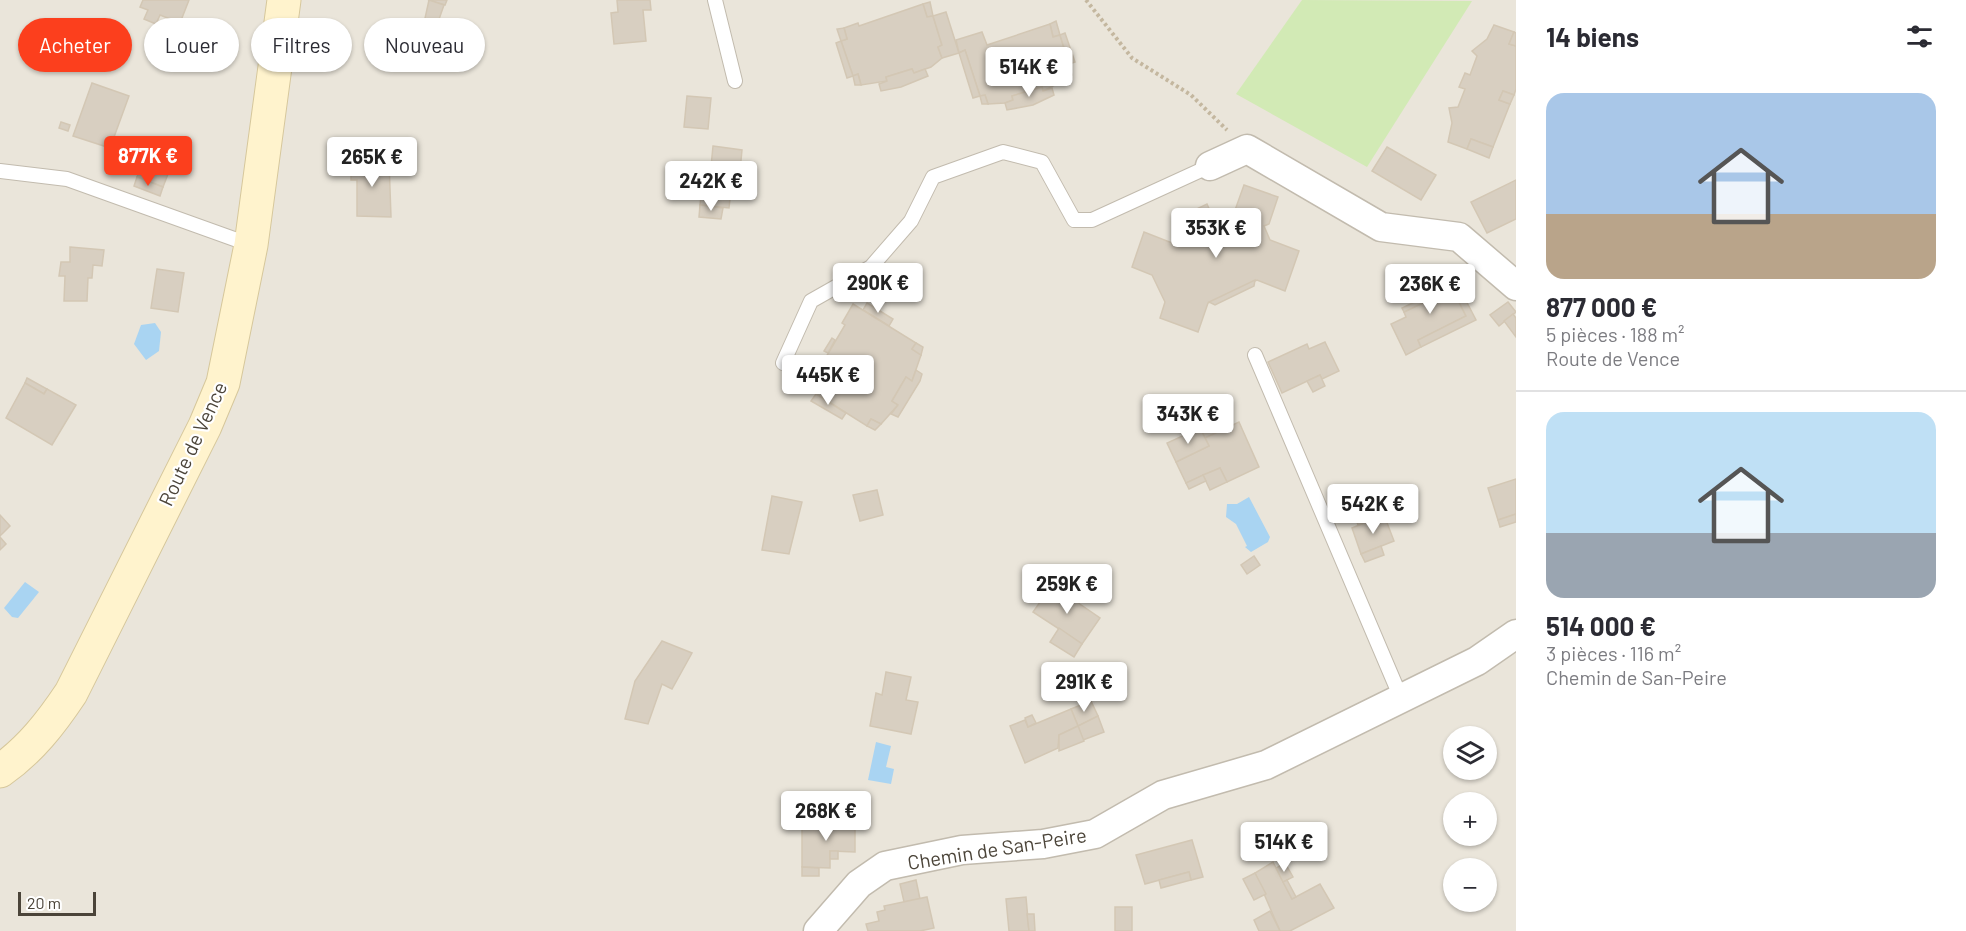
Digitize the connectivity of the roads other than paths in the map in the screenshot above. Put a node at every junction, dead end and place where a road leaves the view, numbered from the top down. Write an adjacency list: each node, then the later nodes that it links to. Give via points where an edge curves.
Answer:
1 (284, 0): 6 (main road, Route de Vence)
2 (715, 0): 3 (lane)
3 (735, 81)
4 (1209, 166): 7 (street, via 1247,149 1381,227 1459,237); 9 (lane, via 1092,220 1074,220 1042,162 1003,152 933,177 911,221 871,267 811,301)
5 (0, 171): 6 (lane, via 67,179)
6 (251, 245): 12 (main road, Route de Vence, via 223,383 205,426 71,693 50,725)
7 (1516, 286)
8 (1255, 355): 11 (lane)
9 (783, 363)
10 (1516, 634): 11 (street, Chemin de San-Peire, via 1477,661)
11 (1401, 698): 13 (street, Chemin de San-Peire, via 1266,765 1162,795 1095,834 1042,844 962,850 885,866 859,884)
12 (0, 771)
13 (818, 931)

